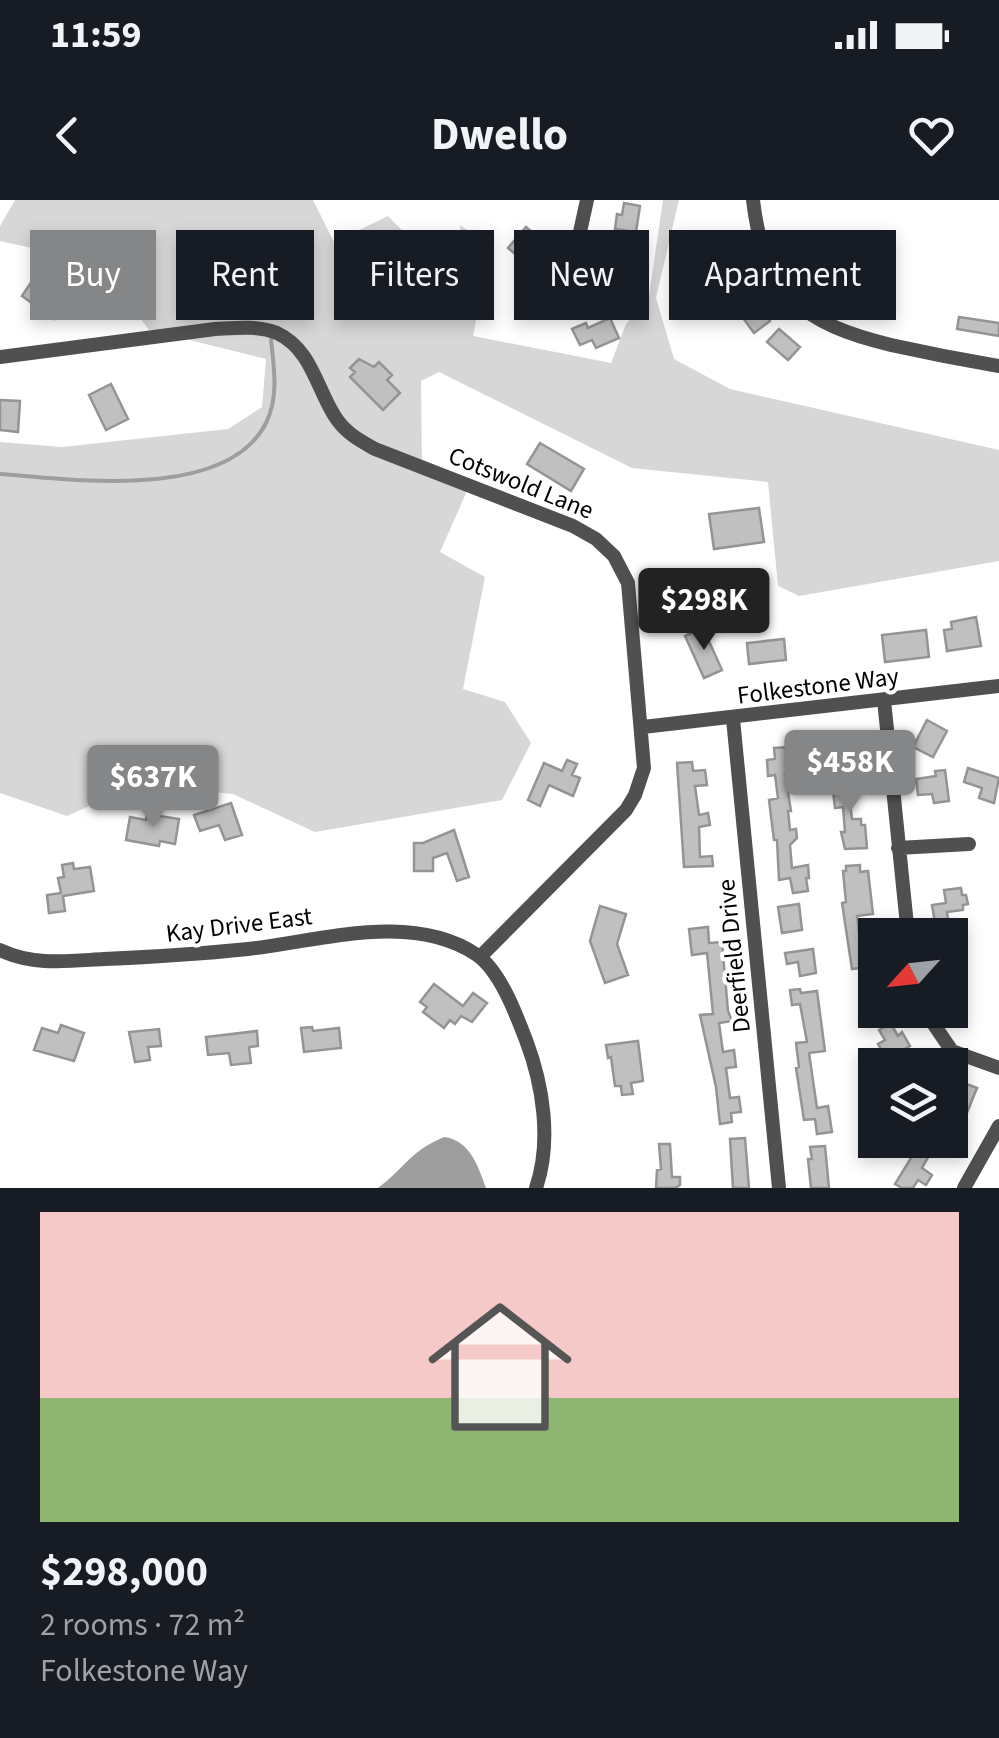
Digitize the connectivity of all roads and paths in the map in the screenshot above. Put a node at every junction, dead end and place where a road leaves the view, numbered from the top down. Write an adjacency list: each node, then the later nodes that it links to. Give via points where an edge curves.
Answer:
1 (586, 200): 3 (street)
2 (753, 200): 5 (street, via 769,266 811,317 850,335)
3 (580, 230)
4 (0, 357): 9 (street, Cotswold Lane, via 215,328 276,333 312,366 334,416 351,436 573,526 614,556 628,583)
5 (999, 366)
6 (999, 686): 7 (street, Folkestone Way)
7 (884, 700): 8 (street, Folkestone Way); 11 (street)
8 (733, 719): 9 (street, Folkestone Way); 20 (street, Deerfield Drive)
9 (643, 727): 14 (street, Cotswold Lane, via 644,768 626,810)
10 (969, 844): 11 (street)
11 (898, 848): 12 (street)
12 (906, 918)
13 (0, 950): 14 (street, Kay Drive East, via 52,962 400,933 438,936)
14 (480, 956): 19 (street, via 511,1001 536,1066 544,1150)
15 (936, 1028): 16 (street, via 952,1051)
16 (999, 1068)
17 (999, 1126): 18 (street)
18 (994, 1147): 21 (street)
19 (536, 1188)
20 (780, 1188)
21 (964, 1188)

